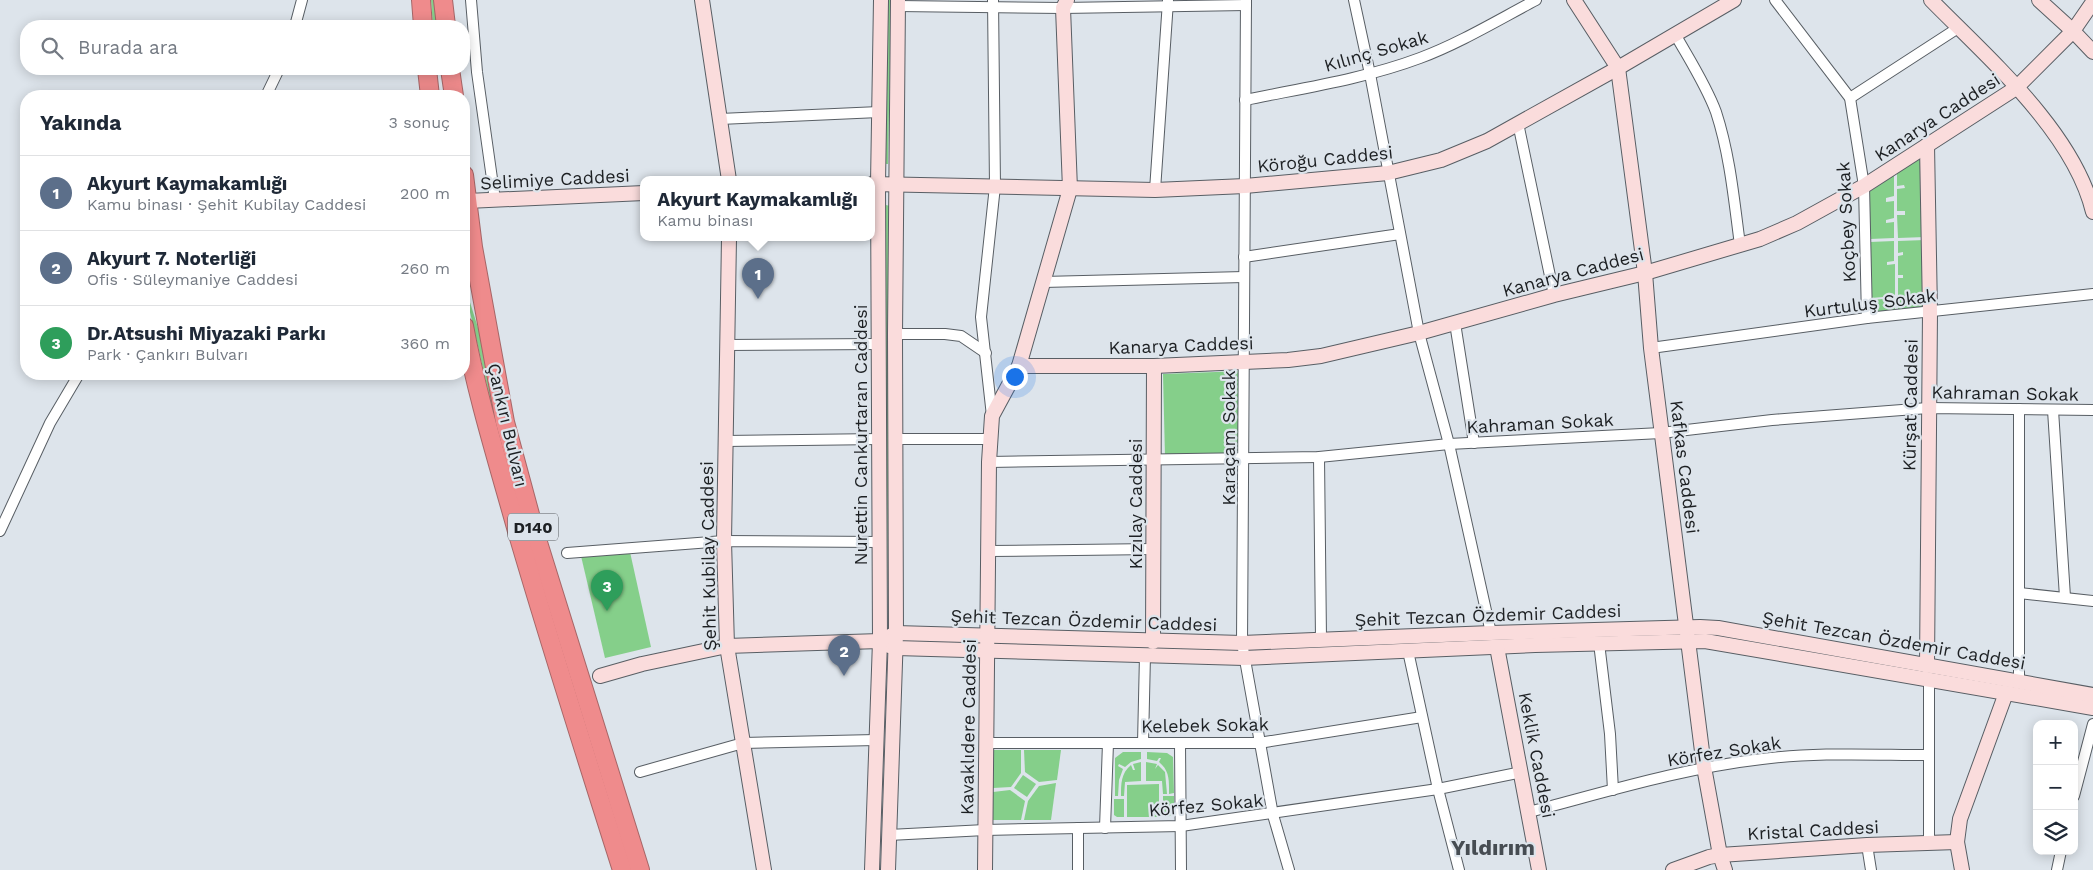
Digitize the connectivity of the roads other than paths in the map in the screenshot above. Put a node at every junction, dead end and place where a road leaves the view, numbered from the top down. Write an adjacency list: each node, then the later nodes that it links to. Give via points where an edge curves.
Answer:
1 (302, 0): 20 (street)
2 (421, 0): 21 (highway)
3 (443, 0): 22 (highway)
4 (471, 0): 53 (street, via 477,72)
5 (702, 0): 39 (street)
6 (881, 0): 38 (street, Nurettin Cankurtaran Caddesi)
7 (1354, 0): 28 (street)
8 (1536, 0): 28 (street, Kılınç Sokak, via 1449,46)
9 (1574, 0): 27 (street)
10 (1734, 0): 25 (street, Köroğu Caddesi)
11 (1775, 0): 36 (street, Koçbey Sokak)
12 (1931, 0): 23 (street)
13 (2039, 0): 24 (street)
14 (1246, 2): 17 (street); 37 (street, Karaçam Sokak)
15 (2093, 2): 24 (street, Kanarya Caddesi)
16 (898, 3): 18 (street); 44 (street, Nurettin Cankurtaran Caddesi)
17 (1167, 3): 19 (street); 50 (street)
18 (992, 4): 19 (street); 46 (street)
19 (1065, 4): 49 (street, Kavaklıdere Caddesi)
20 (297, 20)
21 (423, 20)
22 (445, 20)
23 (1958, 28): 32 (street); 36 (street)
24 (2073, 31): 26 (street); 32 (street, Kanarya Caddesi)
25 (1675, 34): 27 (street, Köroğu Caddesi); 59 (street, via 1716,112 1728,155)
26 (2093, 52)
27 (1618, 68): 40 (street, Köroğu Caddesi); 61 (street, Kafkas Caddesi)
28 (1370, 74): 37 (street, Kılınç Sokak); 42 (street)
29 (276, 75): 33 (street)
30 (428, 75): 34 (highway)
31 (451, 75): 35 (highway)
32 (2016, 88): 41 (street, Kanarya Caddesi); 52 (street, via 2054,133)
33 (269, 90)
34 (429, 90)
35 (453, 90)
36 (1850, 98): 48 (street, Koçbey Sokak)
37 (1245, 100): 47 (street, Karaçam Sokak)
38 (879, 112): 39 (street); 45 (street, Nurettin Cankurtaran Caddesi)
39 (720, 119): 43 (street)
40 (1518, 123): 42 (street, Köroğu Caddesi, via 1464,152); 65 (street)
41 (1927, 145): 48 (street, Kanarya Caddesi); 66 (street, Kürşat Caddesi)
42 (1388, 174): 47 (street, Köroğu Caddesi); 57 (street)
43 (728, 176)
44 (897, 183): 45 (street, Köroğu Caddesi); 46 (street, Köroğu Caddesi); 70 (street, Nurettin Cankurtaran Caddesi)
45 (875, 184): 71 (street, Nurettin Cankurtaran Caddesi)
46 (995, 186): 49 (street, Köroğu Caddesi); 74 (street, via 981,318)
47 (1245, 186): 50 (street, Köroğu Caddesi); 60 (street, Karaçam Sokak)
48 (1864, 186): 59 (street, Kanarya Caddesi, via 1777,233); 67 (street, Koçbey Sokak)
49 (1070, 189): 50 (street, Köroğu Caddesi); 63 (street, Kavaklıdere Caddesi)
50 (1155, 190)
51 (640, 194): 53 (street, Selimiye Caddesi)
52 (2091, 196): 55 (street)
53 (495, 200): 54 (street, Selimiye Caddesi)
54 (470, 201)
55 (2093, 212)
56 (470, 220): 155 (highway, Çankırı Bulvarı / D140, via 505,422 535,533)
57 (1400, 234): 60 (street); 69 (street)
58 (729, 241): 72 (street, Şehit Kubilay Caddesi)
59 (1740, 244): 61 (street, Kanarya Caddesi)
60 (1244, 257): 62 (street, Karaçam Sokak)
61 (1645, 273): 65 (street, Kanarya Caddesi); 73 (street, Kafkas Caddesi)
62 (1244, 277): 63 (street); 76 (street, Karaçam Sokak)
63 (1043, 282): 77 (street, Kavaklıdere Caddesi)
64 (2093, 294): 66 (street, Kurtuluş Sokak)
65 (1554, 295): 68 (street, Kanarya Caddesi)
66 (1930, 312): 67 (street, Kurtuluş Sokak); 80 (street, Kürşat Caddesi)
67 (1867, 318): 73 (street, Kurtuluş Sokak)
68 (1455, 323): 69 (street, Kanarya Caddesi); 90 (street)
69 (1419, 333): 76 (street, Kanarya Caddesi, via 1321,356); 91 (street)
70 (895, 334): 74 (street, via 961,336); 87 (street, Nurettin Cankurtaran Caddesi)
71 (879, 344): 72 (street); 86 (street, Nurettin Cankurtaran Caddesi)
72 (727, 345): 89 (street, Şehit Kubilay Caddesi)
73 (1651, 348): 85 (street, Kafkas Caddesi)
74 (986, 353): 84 (street)
75 (470, 360): 154 (highway, Çankırı Bulvarı / D140, via 539,607)
76 (1244, 362): 78 (street, Kanarya Caddesi); 94 (street, Karaçam Sokak)
77 (1019, 366): 78 (street, Kanarya Caddesi); 84 (street, Kavaklıdere Caddesi)
78 (1154, 366): 93 (street, Kızılay Caddesi)
79 (75, 380): 96 (street, via 50,423)
80 (1928, 408): 81 (street, Kahraman Sokak); 85 (street, Kahraman Sokak, via 1772,420); 120 (street, Kürşat Caddesi)
81 (2019, 409): 82 (street, Kahraman Sokak); 102 (street)
82 (2053, 410): 83 (street, Kahraman Sokak); 103 (street)
83 (2093, 410)
84 (992, 416): 88 (street, Kavaklıdere Caddesi)
85 (1662, 433): 90 (street, Kahraman Sokak); 107 (street, Kafkas Caddesi)
86 (880, 439): 89 (street); 98 (street, Nurettin Cankurtaran Caddesi)
87 (895, 439): 88 (street); 105 (street, Nurettin Cankurtaran Caddesi)
88 (990, 439): 95 (street, Kavaklıdere Caddesi)
89 (725, 441): 97 (street, Şehit Kubilay Caddesi)
90 (1474, 443): 91 (street, Kahraman Sokak)
91 (1449, 444): 92 (street, Kahraman Sokak); 106 (street)
92 (1319, 457): 94 (street, Kahraman Sokak); 108 (street)
93 (1154, 459): 94 (street, Kahraman Sokak); 95 (street, Kahraman Sokak); 99 (street, Kızılay Caddesi)
94 (1245, 459): 111 (street, Karaçam Sokak)
95 (989, 462): 100 (street, Kavaklıdere Caddesi)
96 (0, 531)
97 (724, 541): 98 (street); 101 (street); 114 (street, Şehit Kubilay Caddesi)
98 (880, 542): 109 (street, Nurettin Cankurtaran Caddesi)
99 (1154, 549): 100 (street); 110 (street, Kızılay Caddesi)
100 (989, 551): 113 (street, Kavaklıdere Caddesi)
101 (568, 553)
102 (2019, 593): 103 (street); 122 (street)
103 (2065, 597): 104 (street)
104 (2093, 601)
105 (896, 633): 109 (street, Şehit Tezcan Özdemir Caddesi); 113 (street, Şehit Tezcan Özdemir Caddesi); 116 (street, Nurettin Cankurtaran Caddesi)
106 (1491, 633): 107 (street, Şehit Tezcan Özdemir Caddesi); 108 (street, Şehit Tezcan Özdemir Caddesi)
107 (1687, 634): 112 (street, Şehit Tezcan Özdemir Caddesi); 120 (street, Şehit Tezcan Özdemir Caddesi, via 1718,628); 136 (street, Kafkas Caddesi)
108 (1321, 639): 111 (street, Şehit Tezcan Özdemir Caddesi)
109 (880, 642): 114 (street); 116 (street, Şehit Tezcan Özdemir Caddesi); 128 (street, Nurettin Cankurtaran Caddesi)
110 (1153, 642): 111 (street, Şehit Tezcan Özdemir Caddesi); 113 (street, Şehit Tezcan Özdemir Caddesi)
111 (1242, 643): 119 (street, Karaçam Sokak)
112 (1599, 643): 115 (street, Şehit Tezcan Özdemir Caddesi); 141 (street)
113 (988, 644): 116 (street, Şehit Tezcan Özdemir Caddesi); 118 (street, Şehit Tezcan Özdemir Caddesi); 130 (street, Kavaklıdere Caddesi)
114 (727, 646): 121 (street); 129 (street, Şehit Kubilay Caddesi)
115 (1497, 646): 117 (street, Şehit Tezcan Özdemir Caddesi); 138 (street, Keklik Caddesi)
116 (896, 648): 148 (street, Nurettin Cankurtaran Caddesi)
117 (1408, 650): 119 (street, Şehit Tezcan Özdemir Caddesi); 126 (street)
118 (1145, 655): 119 (street, Şehit Tezcan Özdemir Caddesi); 132 (street)
119 (1244, 658): 134 (street, Karaçam Sokak)
120 (1928, 672): 122 (street, Şehit Tezcan Özdemir Caddesi); 123 (street, Şehit Tezcan Özdemir Caddesi); 135 (street)
121 (600, 676)
122 (2019, 682): 124 (street, Şehit Tezcan Özdemir Caddesi)
123 (2006, 693): 125 (street, Şehit Tezcan Özdemir Caddesi); 149 (street, via 1960,819)
124 (2093, 694)
125 (2093, 708)
126 (1422, 717): 134 (street, Kelebek Sokak); 140 (street)
127 (2093, 724): 139 (street)
128 (876, 740): 129 (street); 157 (street, Nurettin Cankurtaran Caddesi)
129 (743, 743): 137 (street); 156 (street, Şehit Kubilay Caddesi)
130 (987, 743): 131 (street, Kelebek Sokak); 147 (street, Kavaklıdere Caddesi)
131 (1108, 743): 132 (street, Kelebek Sokak); 146 (street)
132 (1142, 743): 133 (street, Kelebek Sokak)
133 (1180, 743): 134 (street, Kelebek Sokak); 144 (street)
134 (1259, 743): 143 (street, Karaçam Sokak)
135 (1929, 755): 136 (street, Körfez Sokak, via 1790,756); 150 (street)
136 (1704, 767): 141 (street, Körfez Sokak); 152 (street, Kafkas Caddesi)
137 (640, 772)
138 (1522, 772): 140 (street, Körfez Sokak); 142 (street, Keklik Caddesi)
139 (2078, 781)
140 (1438, 789): 143 (street, Körfez Sokak); 163 (street)
141 (1613, 790): 142 (street, Körfez Sokak)
142 (1529, 812): 164 (street, Keklik Caddesi)
143 (1273, 815): 144 (street, Körfez Sokak); 162 (street, Karaçam Sokak)
144 (1181, 826): 146 (street, Körfez Sokak); 161 (street)
145 (1078, 828): 146 (street, Körfez Sokak); 147 (street, Körfez Sokak); 160 (street)
146 (1105, 828)
147 (985, 830): 148 (street, Körfez Sokak); 159 (street, Kavaklıdere Caddesi)
148 (889, 835): 158 (street, Nurettin Cankurtaran Caddesi)
149 (1957, 842): 150 (street, Kristal Caddesi); 168 (street)
150 (1929, 843): 151 (street, Kristal Caddesi)
151 (1867, 845): 152 (street, Kristal Caddesi); 167 (street)
152 (1720, 855): 165 (street, Kristal Caddesi); 166 (street, Kafkas Caddesi)
153 (2060, 855): 169 (street)
154 (622, 870)
155 (640, 870)
156 (764, 870)
157 (872, 870)
158 (888, 870)
159 (985, 870)
160 (1078, 870)
161 (1181, 870)
162 (1289, 870)
163 (1458, 870)
164 (1539, 870)
165 (1673, 870)
166 (1725, 870)
167 (1870, 870)
168 (1962, 870)
169 (2056, 870)

